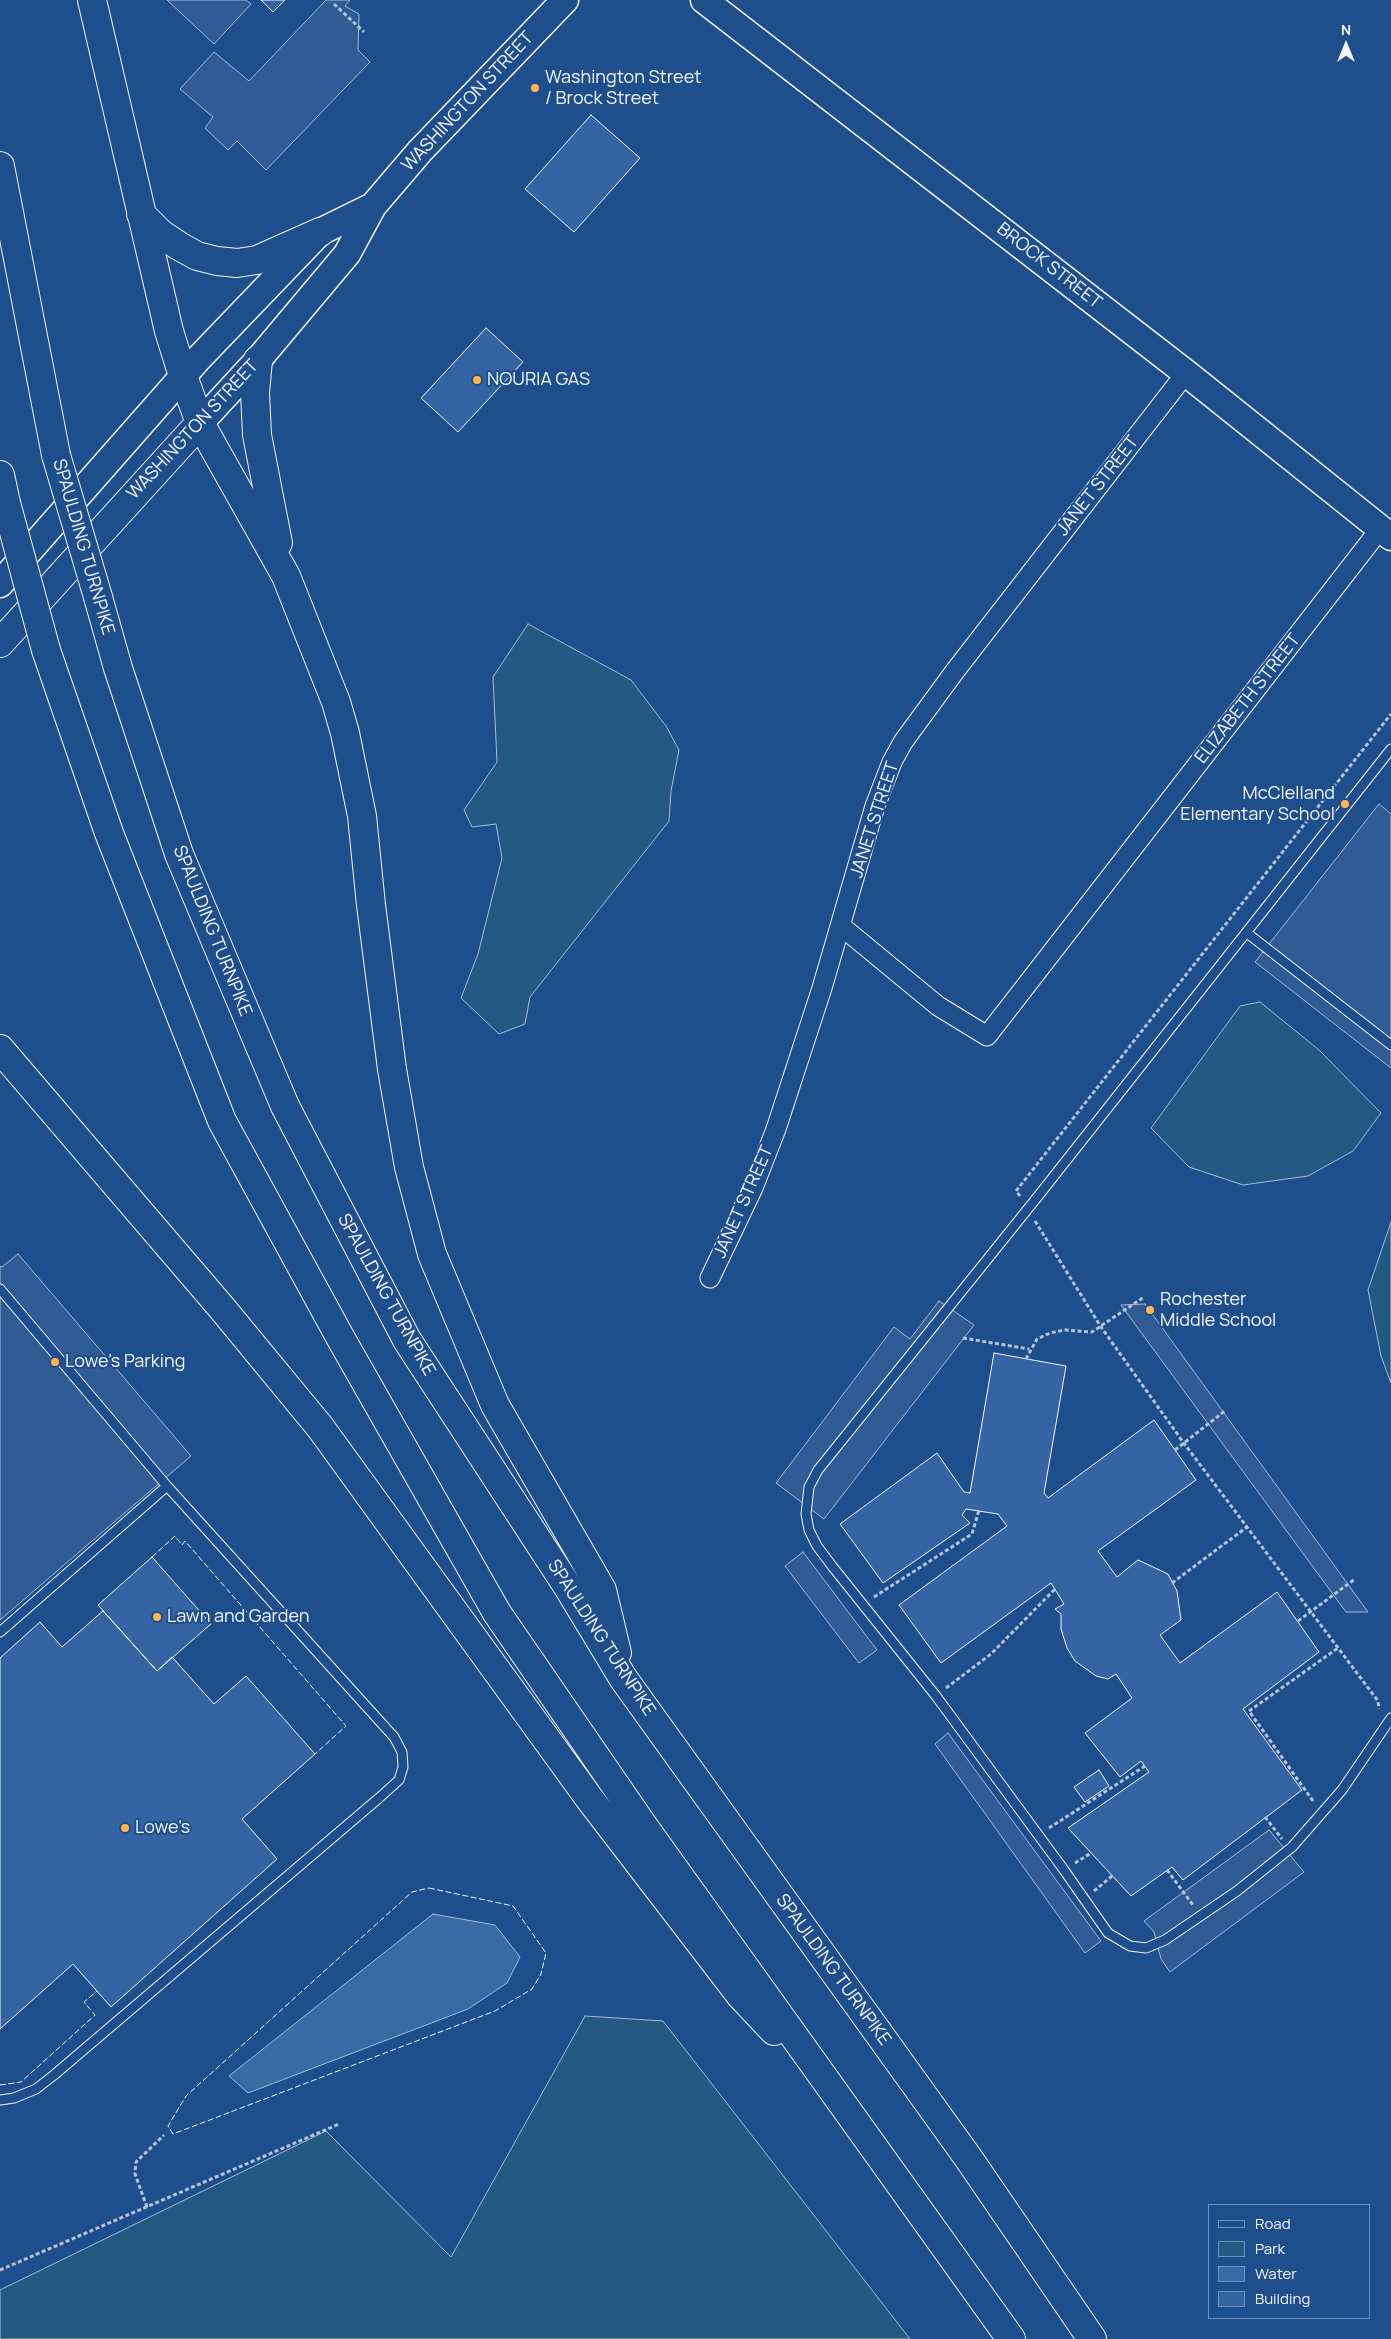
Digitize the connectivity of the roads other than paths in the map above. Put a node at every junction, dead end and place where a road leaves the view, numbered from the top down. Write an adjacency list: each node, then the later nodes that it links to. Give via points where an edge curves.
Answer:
1 (92, 0): 6 (main road)
2 (565, 0): 5 (main road, WASHINGTON STREET, via 434,136)
3 (704, 0): 9 (main road, BROCK STREET)
4 (0, 166): 26 (main road, SPAULDING TURNPIKE, bridge, via 56,455 118,668 179,854 285,1106 407,1340 568,1587)
5 (373, 206): 7 (main road, WASHINGTON STREET); 8 (main road, WASHINGTON STREET, via 347,254)
6 (141, 214): 7 (main road, via 161,234 196,256 237,263 257,260); 10 (main road, via 169,332)
7 (320, 232): 10 (main road, WASHINGTON STREET)
8 (258, 360): 11 (main road, WASHINGTON STREET); 14 (main road, via 255,393 257,435)
9 (1186, 373): 13 (main road, BROCK STREET); 18 (street, JANET STREET, via 903,742 878,798)
10 (183, 376): 11 (main road); 15 (main road, WASHINGTON STREET)
11 (200, 423): 14 (main road); 16 (main road, WASHINGTON STREET)
12 (0, 475): 29 (main road, bridge, via 46,650 109,833 222,1121 496,1613 642,1824)
13 (1385, 533): 18 (street, ELIZABETH STREET, via 987,1036 938,1006)
14 (286, 576): 26 (main road, via 336,702 356,782 392,1069 409,1167 432,1254 495,1405 602,1590)
15 (0, 584)
16 (0, 643)
17 (1391, 749): 19 (lane)
18 (841, 926): 22 (street, JANET STREET, via 776,1129 753,1188)
19 (1247, 933): 20 (lane); 27 (lane, via 818,1470 809,1487 806,1514 817,1546 936,1696 1108,1933 1130,1946 1146,1948 1165,1940 1238,1891 1292,1847 1342,1790)
20 (1391, 1045)
21 (0, 1049): 29 (main road, via 320,1427 589,1798 741,1996)
22 (710, 1278)
23 (0, 1289): 24 (lane)
24 (167, 1486): 25 (lane); 28 (lane, via 394,1737 402,1752 403,1767 399,1780 379,1798 54,2075 36,2089)
25 (0, 1632)
26 (623, 1678): 31 (main road, SPAULDING TURNPIKE, via 969,2159)
27 (1391, 1718)
28 (0, 2100)
29 (846, 2106): 30 (main road)
30 (1011, 2339)
31 (1092, 2339)

